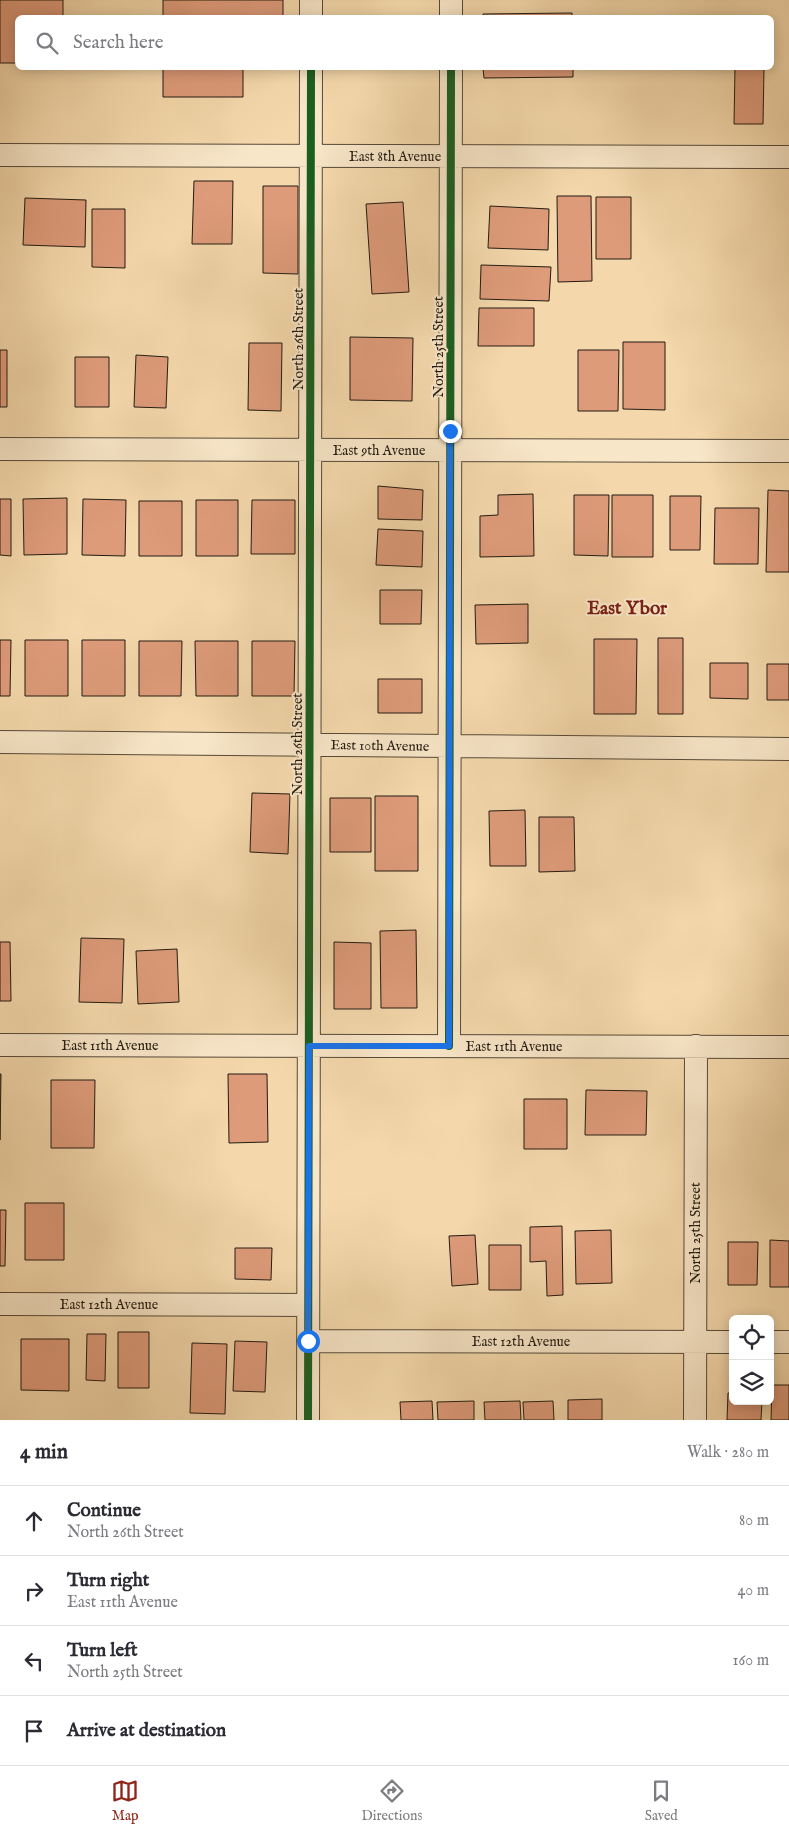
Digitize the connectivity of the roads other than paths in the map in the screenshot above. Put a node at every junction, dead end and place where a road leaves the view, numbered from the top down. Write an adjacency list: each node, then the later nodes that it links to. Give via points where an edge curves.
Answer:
1 (311, 0): 3 (street)
2 (451, 0): 4 (street)
3 (311, 15)
4 (451, 15)
5 (311, 70): 8 (street, North 26th Street)
6 (451, 70): 9 (street, North 25th Street)
7 (0, 155): 8 (street, East 8th Avenue)
8 (311, 156): 9 (street, East 8th Avenue); 12 (street, North 26th Street)
9 (451, 156): 10 (street, East 8th Avenue); 13 (street, North 25th Street)
10 (789, 157)
11 (0, 449): 12 (street, East 9th Avenue)
12 (310, 450): 13 (street, East 9th Avenue); 16 (street, North 26th Street)
13 (450, 450): 14 (street, East 9th Avenue); 17 (street, North 25th Street)
14 (789, 451)
15 (0, 742): 16 (street, East 10th Avenue)
16 (310, 744): 17 (street, East 10th Avenue); 20 (street, North 26th Street)
17 (450, 746): 18 (street, East 10th Avenue); 21 (street, North 25th Street)
18 (789, 749)
19 (0, 1045): 20 (street, East 11th Avenue)
20 (309, 1046): 21 (street, East 11th Avenue); 25 (street, North 26th Street)
21 (449, 1046): 22 (street, East 11th Avenue)
22 (696, 1046): 23 (street, East 11th Avenue); 27 (street, North 25th Street)
23 (789, 1046)
24 (0, 1304): 25 (street, East 12th Avenue)
25 (308, 1305): 26 (street, North 26th Street)
26 (308, 1341): 27 (street, East 12th Avenue); 31 (street, North 26th Street)
27 (695, 1342): 28 (street, East 12th Avenue); 32 (street, North 25th Street)
28 (729, 1342)
29 (774, 1342): 30 (street)
30 (789, 1342)
31 (308, 1420)
32 (695, 1420)

